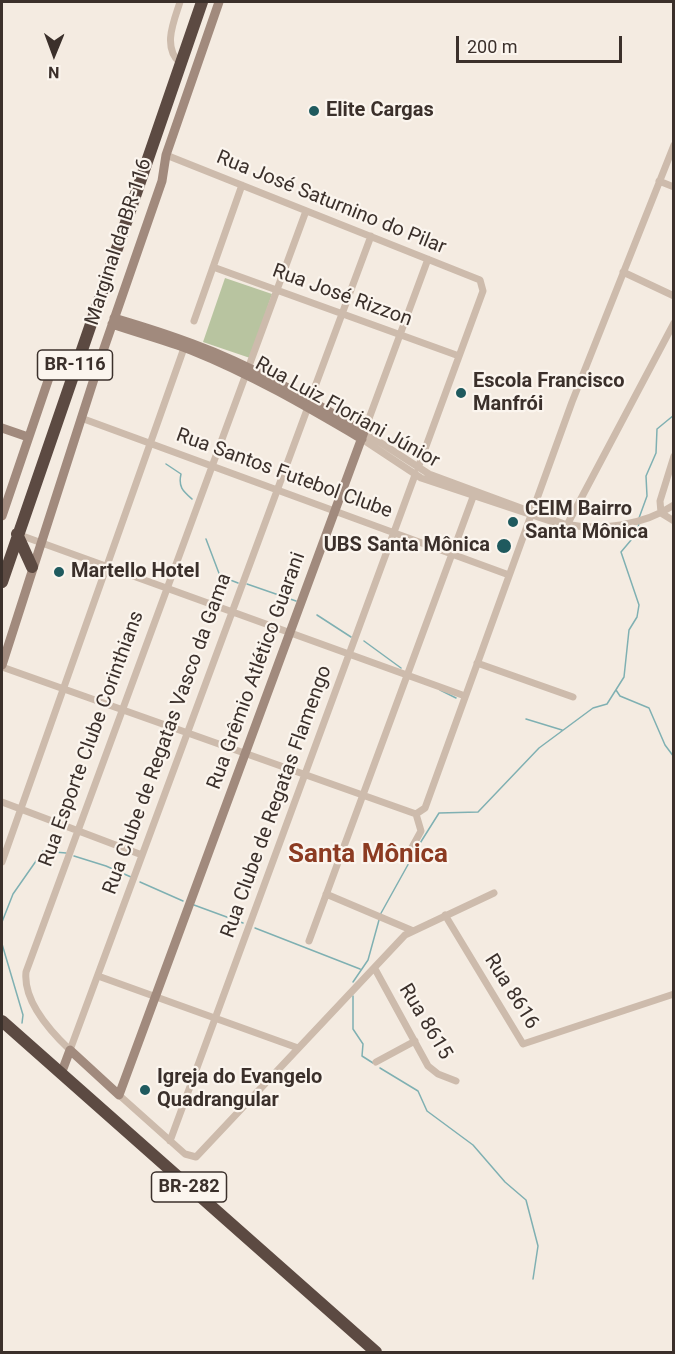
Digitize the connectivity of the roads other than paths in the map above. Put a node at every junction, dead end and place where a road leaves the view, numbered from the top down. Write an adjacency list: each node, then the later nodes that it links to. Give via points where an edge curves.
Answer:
1 (180, 2): 4 (street, via 170,36 174,57)
2 (202, 2): 4 (highway, BR-116)
3 (219, 2): 6 (street, Marginal da BR-116)
4 (180, 63): 25 (highway, BR-116)
5 (674, 146): 7 (street)
6 (166, 155): 8 (street, Rua José Saturnino do Pilar); 19 (street, Marginal da BR-116, via 162,181)
7 (659, 181): 9 (street); 14 (street)
8 (242, 185): 10 (street, Rua José Saturnino do Pilar); 13 (street)
9 (674, 187)
10 (306, 211): 11 (street, Rua José Saturnino do Pilar); 16 (street, Rua Esporte Clube Corinthians)
11 (371, 236): 12 (street, Rua José Saturnino do Pilar); 18 (street, Rua Clube de Regatas Vasco da Gama)
12 (428, 259): 15 (street, Rua José Saturnino do Pilar); 22 (street, Rua Grêmio Atlético Guarani)
13 (213, 267): 16 (street, Rua José Rizzon); 20 (street)
14 (623, 272): 17 (street); 40 (street)
15 (482, 284): 24 (street, Rua Clube de Regatas Flamengo, via 483,291)
16 (277, 290): 18 (street, Rua José Rizzon); 26 (street, Rua Esporte Clube Corinthians)
17 (674, 296)
18 (342, 314): 22 (street, Rua José Rizzon); 27 (street, Rua Clube de Regatas Vasco da Gama)
19 (113, 321): 23 (street, Rua Luiz Floriani Júnior); 26 (street, Rua Luiz Floriani Júnior, via 193,344); 28 (street, Marginal da BR-116)
20 (194, 321)
21 (674, 323): 44 (street)
22 (400, 335): 24 (street, Rua José Rizzon); 30 (street, Rua Grêmio Atlético Guarani)
23 (184, 348): 26 (street, Rua Luiz Floriani Júnior); 32 (street)
24 (459, 356): 35 (street, Rua Clube de Regatas Flamengo)
25 (77, 360): 31 (street, via 62,360 53,366); 46 (highway, BR-116)
26 (247, 372): 27 (street, Rua Luiz Floriani Júnior); 34 (street, Rua Esporte Clube Corinthians)
27 (309, 404): 30 (street, Rua Luiz Floriani Júnior); 36 (street, Rua Clube de Regatas Vasco da Gama)
28 (81, 418): 32 (street, Rua Santos Futebol Clube); 47 (street, Marginal da BR-116)
29 (2, 428): 31 (street)
30 (363, 436): 35 (street, Rua Luiz Floriani Júnior); 39 (street, Rua Grêmio Atlético Guarani)
31 (28, 437): 42 (street)
32 (151, 442): 34 (street, Rua Santos Futebol Clube); 50 (street)
33 (674, 456): 41 (street, via 660,501)
34 (212, 466): 36 (street, Rua Santos Futebol Clube); 54 (street, Rua Esporte Clube Corinthians)
35 (416, 472): 37 (street, Rua Luiz Floriani Júnior); 40 (street, Rua Luiz Floriani Júnior); 45 (street, Rua Clube de Regatas Flamengo)
36 (277, 490): 39 (street, Rua Santos Futebol Clube); 55 (street, Rua Clube de Regatas Vasco da Gama)
37 (473, 497): 40 (street, Rua Luiz Floriani Júnior); 48 (street)
38 (674, 505): 41 (street, Rua Luiz Floriani Júnior)
39 (335, 511): 45 (street, Rua Santos Futebol Clube); 56 (street, Rua Grêmio Atlético Guarani)
40 (531, 513): 44 (street, Rua Luiz Floriani Júnior); 52 (street)
41 (661, 513): 43 (street); 44 (street, Rua Luiz Floriani Júnior, via 636,522 593,527)
42 (2, 516)
43 (674, 521)
44 (567, 525)
45 (394, 532): 48 (street, Rua Santos Futebol Clube); 57 (street, Rua Clube de Regatas Flamengo)
46 (17, 534): 47 (street); 49 (highway, BR-116); 51 (highway)
47 (41, 542): 50 (street); 51 (street, Marginal da BR-116)
48 (452, 554): 52 (street, Rua Santos Futebol Clube); 60 (street)
49 (8, 561): 51 (highway, via 21,560); 53 (highway, BR-116)
50 (107, 566): 54 (street); 61 (street)
51 (32, 567): 59 (street, Marginal da BR-116)
52 (509, 575): 58 (street)
53 (2, 582)
54 (167, 588): 55 (street); 64 (street, Rua Esporte Clube Corinthians)
55 (232, 612): 56 (street); 65 (street, Rua Clube de Regatas Vasco da Gama)
56 (290, 633): 57 (street); 66 (street, Rua Grêmio Atlético Guarani)
57 (349, 654): 60 (street); 67 (street, Rua Clube de Regatas Flamengo)
58 (477, 663): 62 (street); 63 (street)
59 (2, 666): 61 (street)
60 (407, 675): 62 (street); 68 (street)
61 (63, 689): 64 (street); 70 (street)
62 (465, 696): 71 (street, via 425,808)
63 (573, 697)
64 (122, 710): 65 (street); 72 (street, Rua Esporte Clube Corinthians)
65 (187, 733): 66 (street); 74 (street, Rua Clube de Regatas Vasco da Gama)
66 (245, 753): 67 (street); 84 (street, Rua Grêmio Atlético Guarani)
67 (305, 775): 68 (street); 85 (street, Rua Clube de Regatas Flamengo)
68 (363, 795): 71 (street); 77 (street)
69 (2, 802): 70 (street)
70 (20, 809): 72 (street); 75 (street)
71 (416, 814): 73 (street, via 421,831)
72 (78, 831): 74 (street); 89 (street, Rua Esporte Clube Corinthians, via 25,981 47,1026)
73 (410, 851)
74 (142, 855): 82 (street, Rua Clube de Regatas Vasco da Gama)
75 (2, 862)
76 (494, 893): 78 (street)
77 (326, 894): 79 (street); 80 (street)
78 (445, 915): 79 (street); 83 (street, Rua 8616, via 523,1044)
79 (411, 930): 81 (street)
80 (309, 941)
81 (375, 969): 87 (street, Rua 8615); 88 (street)
82 (98, 976): 84 (street); 89 (street, Rua Clube de Regatas Vasco da Gama)
83 (674, 994)
84 (156, 997): 85 (street); 93 (street, Rua Grêmio Atlético Guarani)
85 (215, 1018): 88 (street); 94 (street, Rua Clube de Regatas Flamengo)
86 (2, 1022): 91 (highway, BR-282)
87 (415, 1041): 90 (street); 92 (street, Rua 8615, via 433,1071)
88 (298, 1048): 94 (street, Rua Esporte Clube Corinthians, via 204,1151 192,1158)
89 (70, 1050): 91 (street, Rua Clube de Regatas Vasco da Gama); 93 (street, Rua Esporte Clube Corinthians)
90 (376, 1062)
91 (61, 1074): 95 (highway, BR-282)
92 (456, 1081)
93 (119, 1095): 94 (street, Rua Esporte Clube Corinthians)
94 (170, 1141)
95 (376, 1353)

